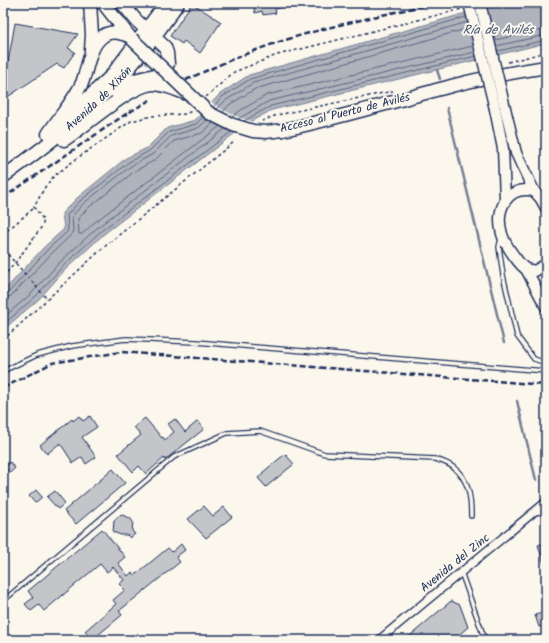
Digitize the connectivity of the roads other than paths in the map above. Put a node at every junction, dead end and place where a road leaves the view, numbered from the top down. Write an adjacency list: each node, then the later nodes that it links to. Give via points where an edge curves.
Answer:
1 (90, 3): 10 (highway)
2 (103, 3): 9 (highway, Acceso al Puerto de Avilés)
3 (122, 3): 8 (highway)
4 (166, 3): 8 (highway, Avenida de Xixón)
5 (178, 3): 8 (highway, Avenida de Xixón)
6 (469, 3): 16 (main road, bridge)
7 (480, 3): 16 (main road, bridge)
8 (150, 34): 15 (highway, Avenida de Xixón, via 136,61); 15 (highway, via 165,47 168,64 166,68 154,76 130,81); 17 (highway, Avenida de Xixón, via 111,76)
9 (130, 38): 10 (highway, via 109,32 96,43); 14 (highway, Acceso al Puerto de Avilés, bridge)
10 (90, 57): 17 (highway, via 75,96)
11 (546, 63): 13 (highway)
12 (546, 67): 13 (highway)
13 (516, 72): 14 (highway, Acceso al Puerto de Avilés, bridge, via 452,86 316,123 266,132 252,131 209,114)
14 (190, 95): 18 (highway, via 162,85 140,87 72,135 53,147)
15 (96, 103): 18 (highway, Avenida de Xixón)
16 (499, 107): 21 (main road); 22 (main road)
17 (48, 134): 19 (highway, Avenida de Xixón)
18 (36, 153): 20 (highway, Avenida de Xixón)
19 (3, 167)
20 (3, 177)
21 (534, 191): 22 (main road, via 520,189); 23 (main road)
22 (505, 199): 24 (main road, via 500,215)
23 (544, 204)
24 (502, 236): 26 (main road, via 516,260); 28 (lane, via 499,247 502,268 517,336 534,358)
25 (546, 264): 26 (main road, via 535,271)
26 (526, 269): 27 (main road)
27 (546, 307)
28 (546, 363)
29 (3, 371): 30 (lane, via 37,355 72,346 126,339 196,342)
30 (546, 372)
31 (546, 502): 32 (street, Avenida del Zinc)
32 (535, 512): 33 (lane); 35 (street, Avenida del Zinc)
33 (546, 514)
34 (471, 516): 36 (lane, via 471,497 463,476 452,466 435,459 325,454 260,432 226,433 174,457)
35 (461, 572): 37 (street, Avenida del Zinc); 38 (lane)
36 (3, 601)
37 (379, 640)
38 (485, 640)

